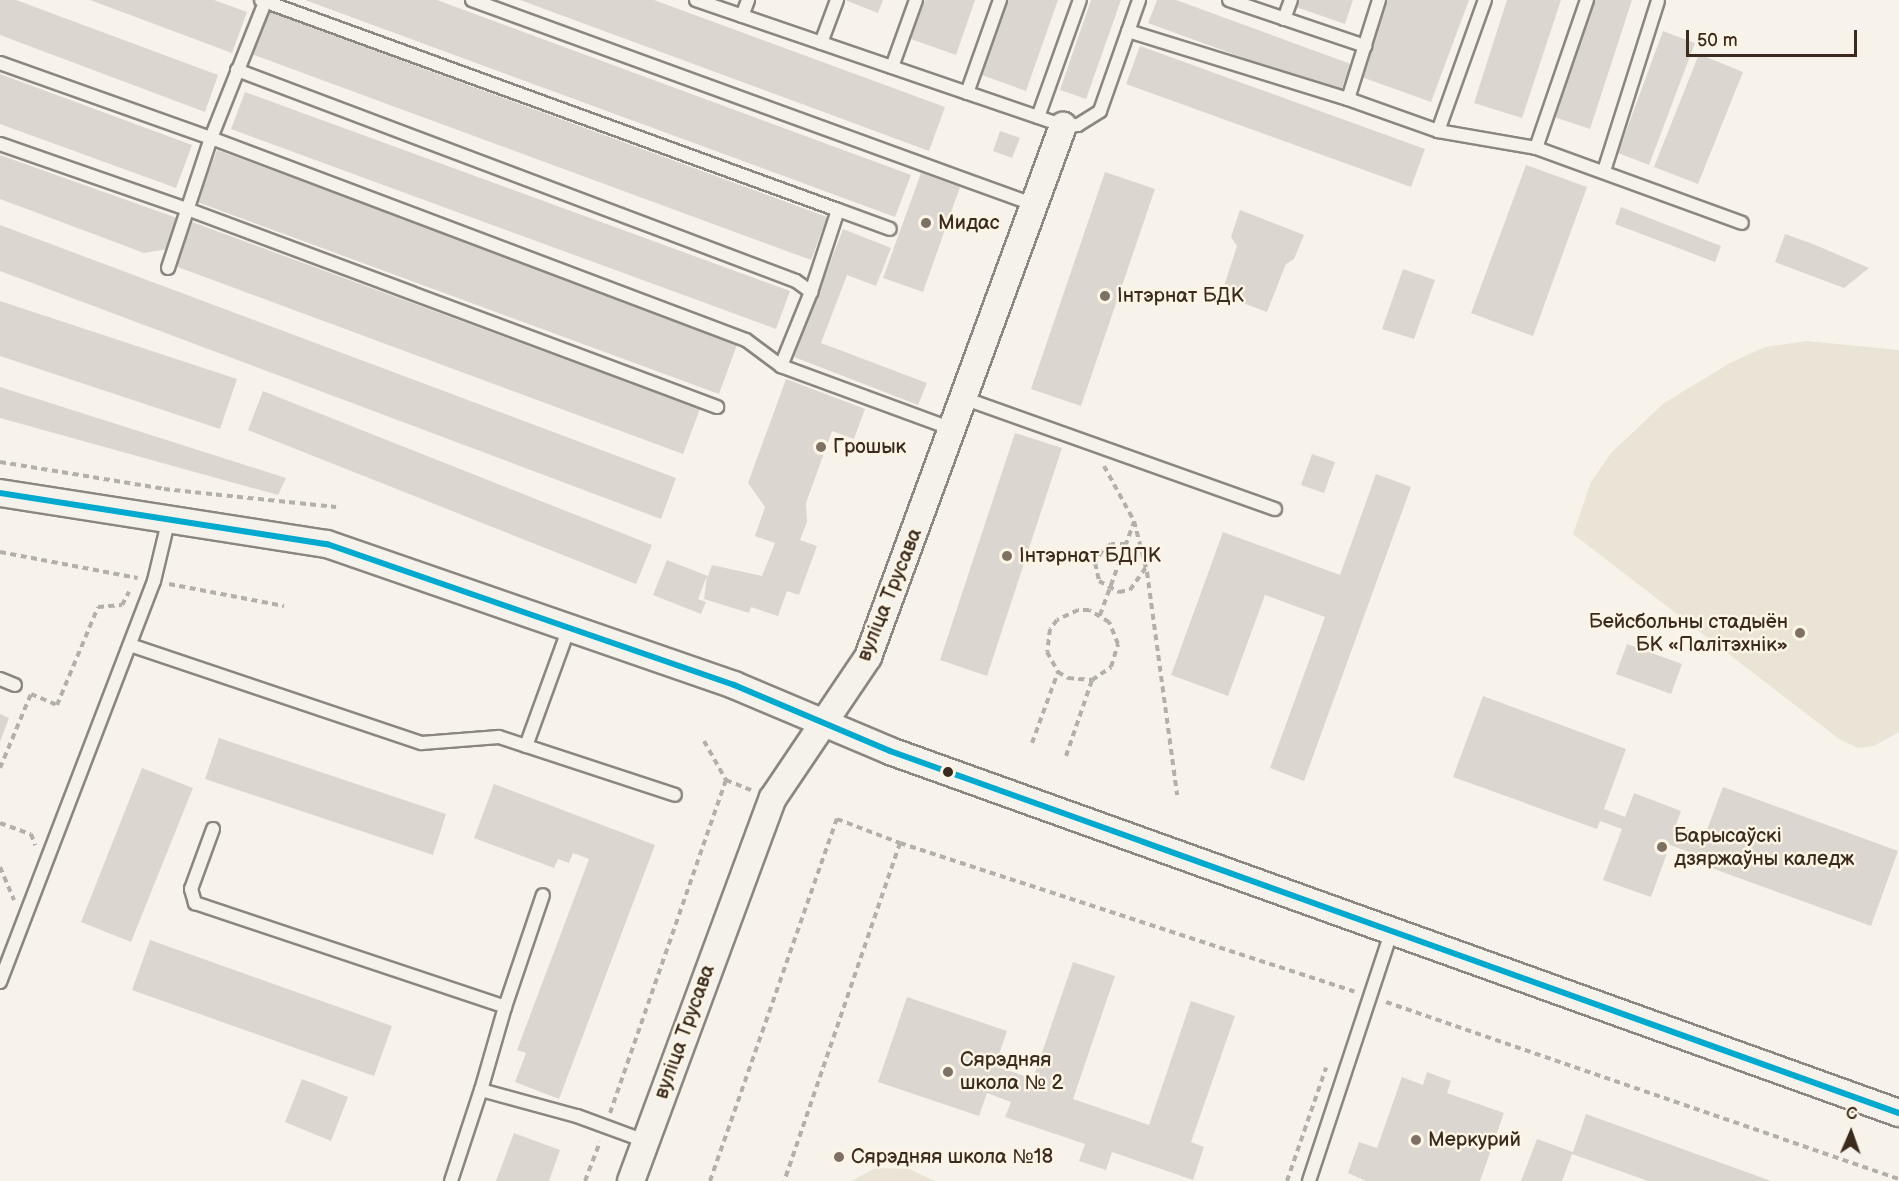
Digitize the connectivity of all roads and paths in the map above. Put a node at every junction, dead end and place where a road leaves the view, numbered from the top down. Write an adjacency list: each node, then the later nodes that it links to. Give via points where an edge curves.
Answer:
1 (264, 0): 23 (lane); 35 (lane)
2 (472, 0): 33 (lane)
3 (696, 0): 16 (lane)
4 (748, 0): 16 (lane)
5 (837, 0): 19 (lane)
6 (916, 0): 22 (lane)
7 (1000, 0): 24 (lane)
8 (1080, 0): 26 (lane)
9 (1139, 0): 18 (lane)
10 (1229, 0): 17 (lane)
11 (1291, 0): 17 (lane)
12 (1379, 0): 20 (lane)
13 (1485, 0): 28 (lane)
14 (1587, 0): 31 (lane)
15 (1658, 1): 32 (lane)
16 (742, 16): 19 (lane)
17 (1284, 19): 20 (lane)
18 (1128, 32): 25 (lane); 27 (lane, via 1100,111 1078,125)
19 (821, 43): 22 (lane)
20 (1365, 46): 25 (lane)
21 (0, 63): 29 (lane)
22 (892, 67): 24 (lane)
23 (237, 70): 29 (lane); 39 (lane, via 796,281)
24 (967, 93): 26 (lane)
25 (1348, 99): 28 (lane)
26 (1038, 117): 27 (lane)
27 (1063, 126): 33 (street, вуліца Трусава)
28 (1438, 131): 31 (lane)
29 (211, 138): 34 (lane); 40 (lane, via 746,340)
30 (0, 144): 34 (lane)
31 (1536, 148): 32 (lane)
32 (1604, 171): 36 (lane)
33 (1035, 205): 41 (street, вуліца Трусава)
34 (187, 209): 38 (lane); 42 (lane)
35 (838, 210): 37 (lane); 39 (lane)
36 (1742, 223)
37 (890, 229)
38 (168, 268)
39 (811, 292): 40 (lane)
40 (781, 366): 43 (lane)
41 (966, 399): 43 (street, вуліца Трусава); 44 (lane)
42 (717, 407)
43 (955, 430): 62 (street, вуліца Трусава, via 868,657)
44 (1093, 445): 48 (lane); 50 (path)
45 (0, 462): 47 (path, via 164,489)
46 (0, 493): 49 (street)
47 (336, 507)
48 (1275, 509)
49 (169, 518): 56 (street, via 327,544); 57 (lane, via 154,581)
50 (1134, 521): 51 (path); 52 (path)
51 (1126, 544): 54 (path); 54 (path, via 1111,544 1095,563 1100,581)
52 (1146, 567): 54 (path, via 1130,590); 71 (path)
53 (137, 578): 67 (path, via 122,605 98,607 57,705 31,694)
54 (1109, 589): 55 (path)
55 (1100, 615): 58 (path, via 1078,610 1067,613 1050,629 1047,651); 60 (path, via 1109,622 1118,644 1111,667)
56 (569, 628): 62 (street, via 734,685); 65 (lane)
57 (130, 645): 65 (lane, via 422,743 499,737); 80 (lane)
58 (1058, 672): 60 (path, via 1080,682); 64 (path)
59 (0, 679): 61 (lane)
60 (1092, 680): 66 (path)
61 (15, 685)
62 (819, 724): 79 (street); 86 (street, вуліца Трусава, via 773,798)
63 (704, 741): 68 (path)
64 (1032, 743)
65 (526, 746): 70 (lane)
66 (1066, 756)
67 (0, 768)
68 (726, 780): 69 (path); 85 (path)
69 (758, 793)
70 (675, 795)
71 (1177, 795)
72 (0, 823): 75 (path, via 31,834)
73 (213, 829): 82 (lane, via 191,890 195,903)
74 (900, 843): 81 (path); 91 (path, via 837,819); 92 (path)
75 (37, 849)
76 (0, 867): 77 (path, via 13,900)
77 (18, 893)
78 (543, 895): 82 (lane)
79 (1392, 930): 81 (lane); 84 (street)
80 (0, 982)
81 (1370, 996): 87 (path); 93 (lane)
82 (505, 1007): 83 (lane)
83 (481, 1090): 85 (lane); 88 (lane)
84 (1899, 1113)
85 (605, 1127): 86 (lane); 89 (path)
86 (645, 1141): 90 (street, вуліца Трусава)
87 (1899, 1179)
88 (450, 1181)
89 (585, 1181)
90 (631, 1181)
91 (711, 1181)
92 (784, 1181)
93 (1309, 1181)

